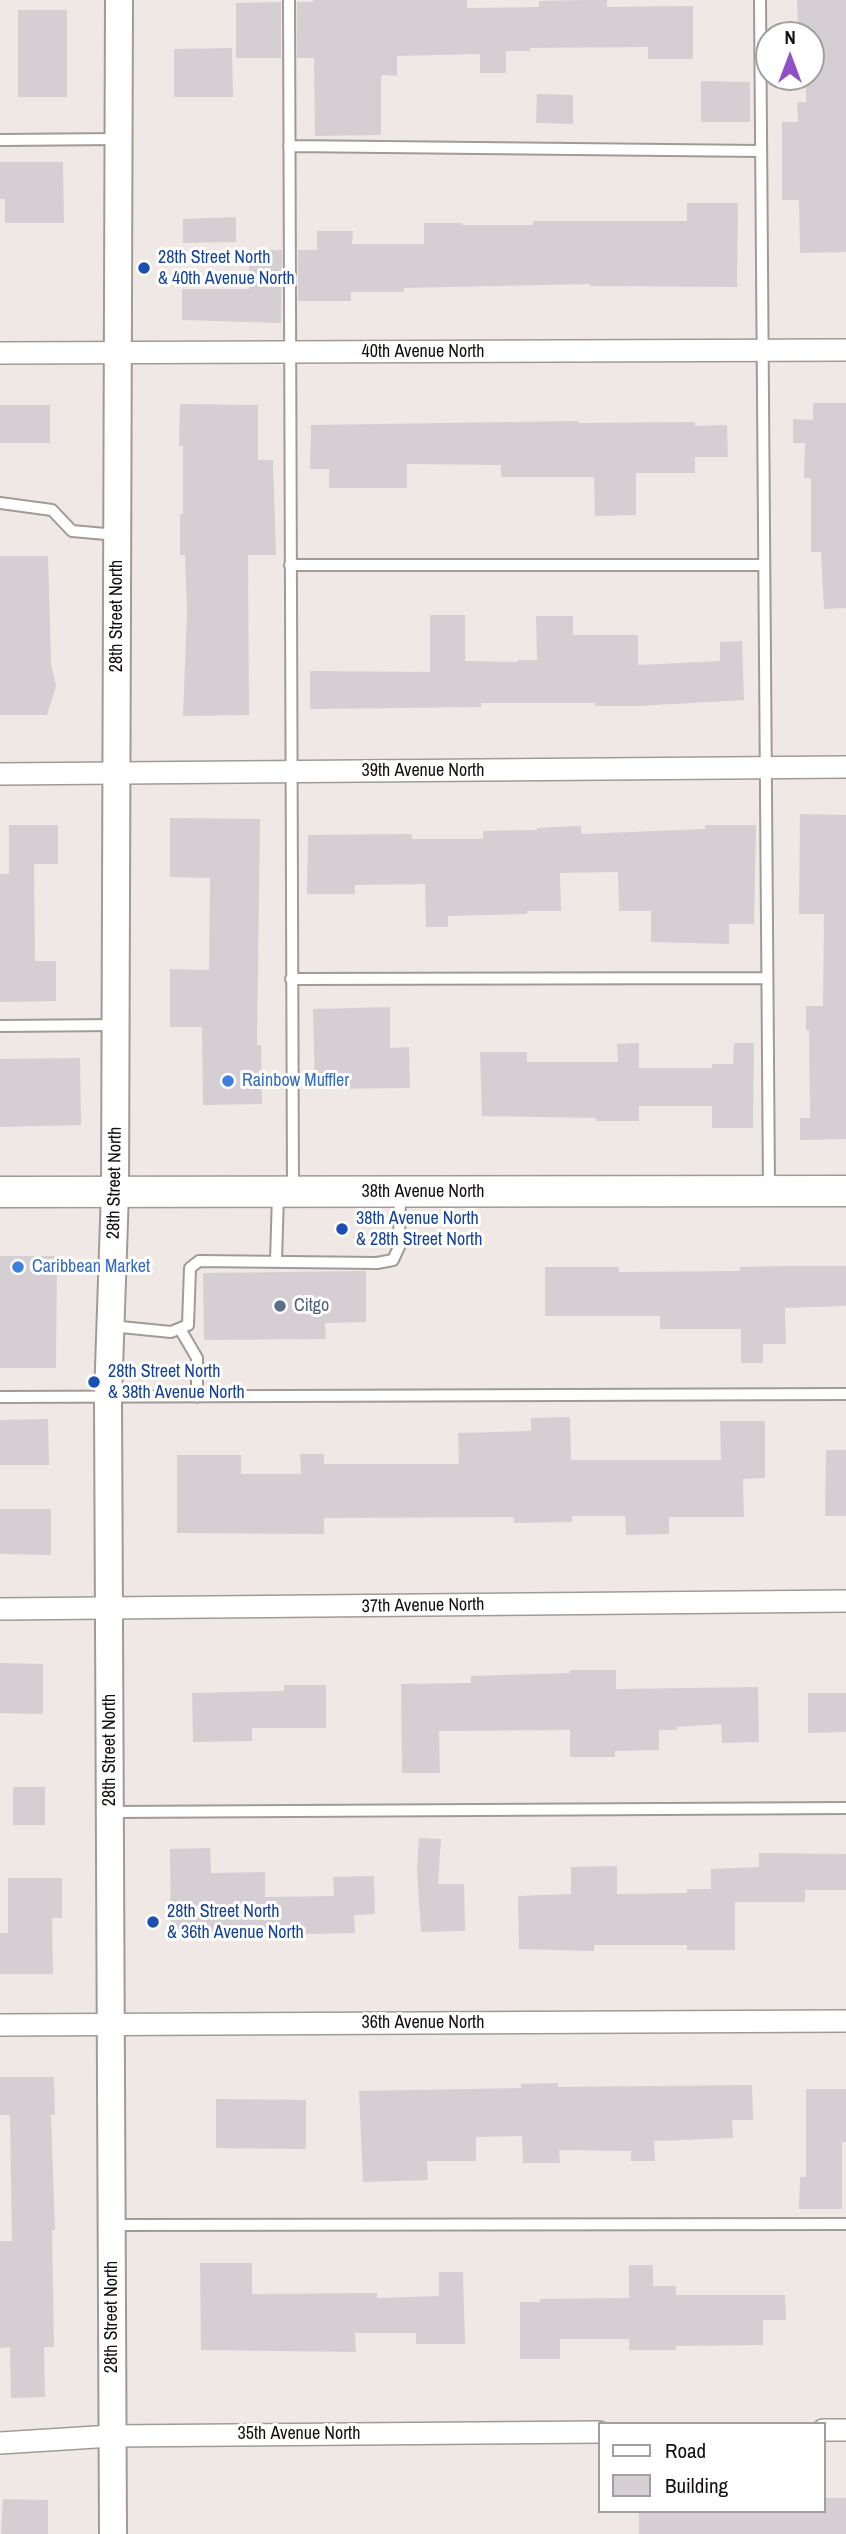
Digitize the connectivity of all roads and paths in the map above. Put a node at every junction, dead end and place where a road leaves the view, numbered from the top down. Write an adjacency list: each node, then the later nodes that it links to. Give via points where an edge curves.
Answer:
1 (119, 0): 4 (street, 28th Street North)
2 (289, 0): 6 (lane)
3 (760, 0): 7 (lane)
4 (119, 139): 5 (lane); 11 (street, 28th Street North)
5 (0, 140)
6 (289, 146): 7 (lane); 12 (lane)
7 (761, 151): 8 (lane)
8 (763, 350): 9 (street, 40th Avenue North); 12 (street, 40th Avenue North); 16 (lane)
9 (846, 350)
10 (0, 352): 11 (street, 40th Avenue North)
11 (118, 352): 12 (street, 40th Avenue North); 14 (street, 28th Street North)
12 (289, 352): 15 (lane)
13 (0, 503): 14 (lane, via 52,510 72,531)
14 (117, 535): 21 (street, 28th Street North)
15 (290, 565): 16 (lane); 19 (lane)
16 (764, 565): 18 (lane)
17 (846, 767): 18 (street, 39th Avenue North)
18 (764, 768): 19 (street, 39th Avenue North); 22 (lane)
19 (291, 772): 21 (street, 39th Avenue North); 23 (lane)
20 (0, 774): 21 (street, 39th Avenue North)
21 (117, 774): 24 (street, 28th Street North)
22 (766, 978): 23 (lane); 31 (lane)
23 (291, 979): 29 (lane)
24 (116, 1025): 25 (lane); 28 (street, 28th Street North)
25 (0, 1026)
26 (846, 1191): 31 (main road, 38th Avenue North)
27 (0, 1192): 28 (main road, 38th Avenue North)
28 (116, 1192): 29 (main road, 38th Avenue North); 33 (street, 28th Street North)
29 (286, 1192): 30 (main road, 38th Avenue North); 32 (lane)
30 (400, 1192): 31 (main road, 38th Avenue North); 32 (lane, via 399,1247 393,1260)
31 (769, 1192)
32 (276, 1261): 34 (lane, via 199,1261 190,1268 188,1325)
33 (111, 1326): 34 (lane); 37 (street, 28th Street North)
34 (180, 1329): 38 (lane, via 197,1358)
35 (846, 1394): 38 (lane)
36 (0, 1397): 37 (lane)
37 (108, 1397): 38 (lane); 41 (street, 28th Street North)
38 (197, 1397)
39 (846, 1601): 41 (street, 37th Avenue North)
40 (0, 1609): 41 (street, 37th Avenue North)
41 (109, 1609): 43 (street, 28th Street North)
42 (846, 1808): 43 (lane)
43 (110, 1812): 46 (street, 28th Street North)
44 (846, 2021): 46 (street, 36th Avenue North)
45 (0, 2025): 46 (street, 36th Avenue North)
46 (111, 2025): 48 (street, 28th Street North)
47 (846, 2224): 48 (lane)
48 (111, 2225): 52 (street, 28th Street North)
49 (825, 2430): 50 (street)
50 (846, 2430)
51 (598, 2432): 52 (street, 35th Avenue North)
52 (112, 2436): 53 (street, 35th Avenue North); 54 (street, 28th Street North)
53 (0, 2443)
54 (113, 2534)

